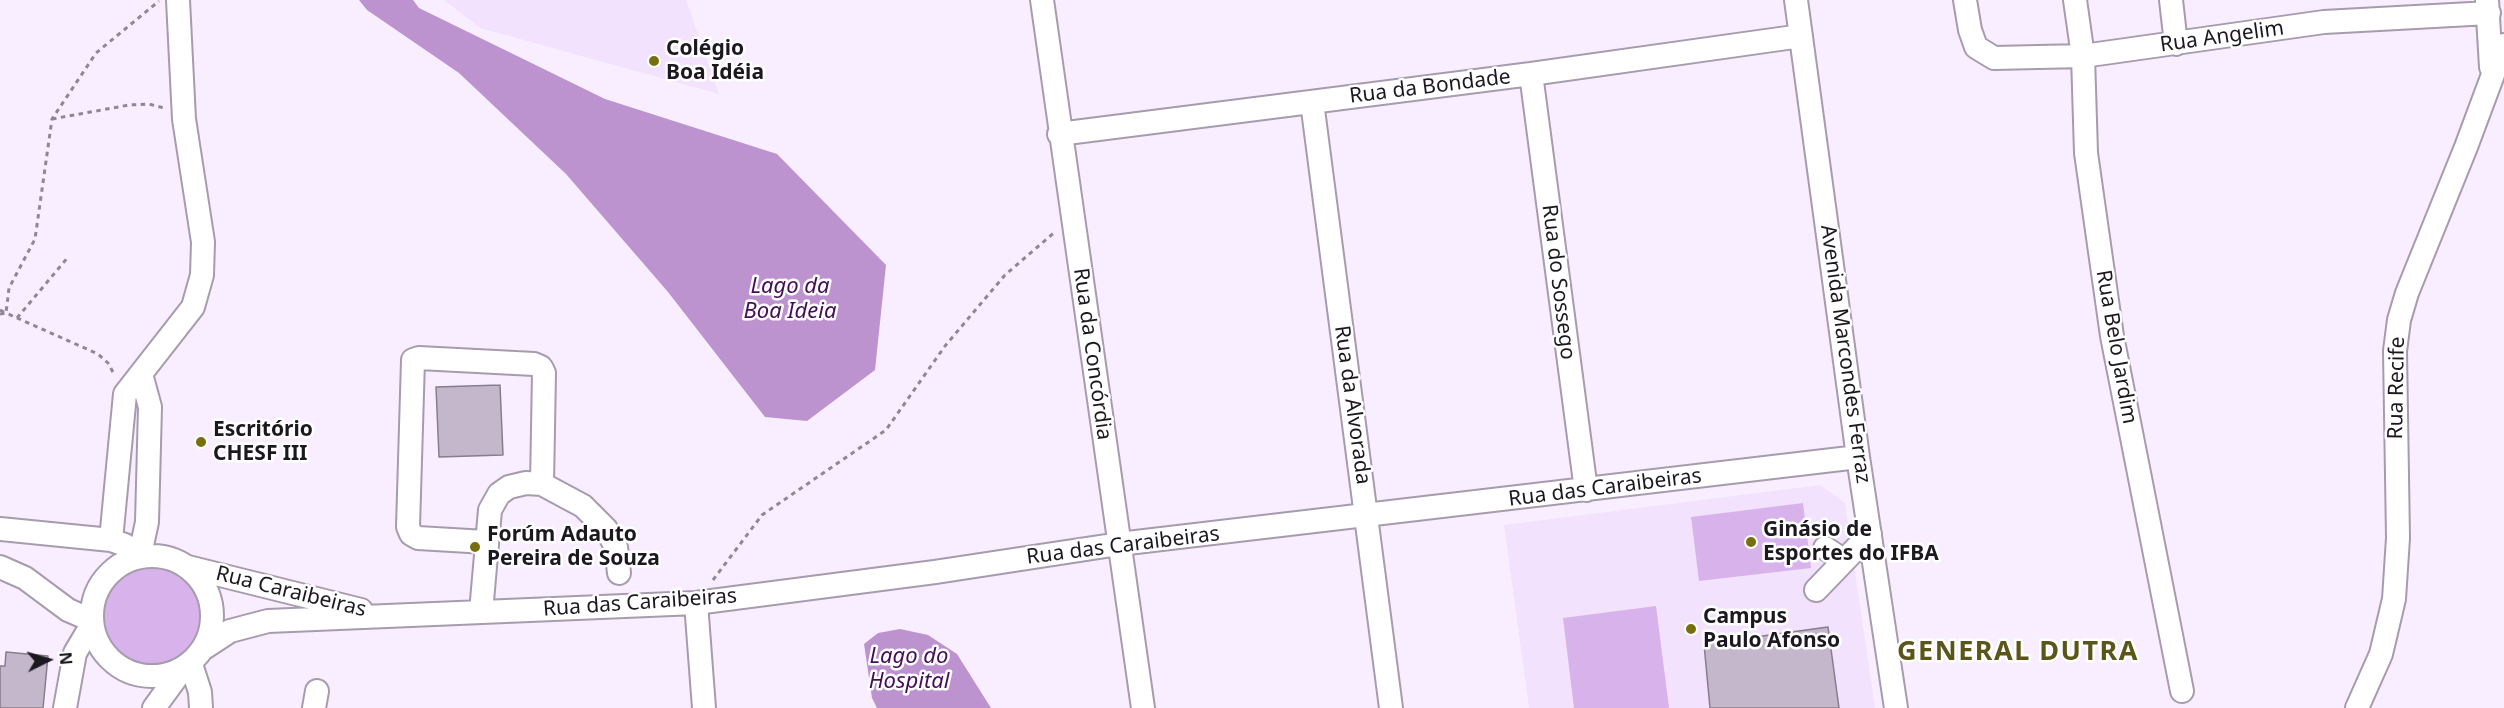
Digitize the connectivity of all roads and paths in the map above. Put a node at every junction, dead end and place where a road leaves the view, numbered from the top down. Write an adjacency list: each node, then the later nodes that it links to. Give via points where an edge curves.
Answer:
1 (160, 0): 16 (path, via 96,53)
2 (178, 0): 17 (street)
3 (1042, 0): 18 (street, Rua da Concórdia)
4 (1796, 0): 9 (street, Avenida Marcondes Ferraz)
5 (1965, 0): 12 (street, Rua Angelim, via 1976,46 1994,58)
6 (2075, 0): 12 (street, Rua Belo Jardim)
7 (2171, 0): 10 (street)
8 (2488, 6): 10 (street, Rua Angelim, via 2324,22); 14 (street)
9 (1801, 36): 13 (street, Rua da Bondade); 26 (street, Avenida Marcondes Ferraz)
10 (2176, 44): 12 (street, Rua Angelim)
11 (2504, 45): 14 (street, Rua Recife)
12 (2083, 56): 45 (street, Rua Belo Jardim, via 2086,153 2112,336)
13 (1531, 74): 15 (street, Rua da Bondade); 28 (street, Rua do Sossego)
14 (2492, 78): 53 (street, Rua Recife, via 2407,293 2400,320 2395,351 2398,538 2394,599 2381,654)
15 (1312, 102): 18 (street, Rua da Bondade); 29 (street, Rua da Alvorada)
16 (52, 119): 17 (path, via 149,104 169,109); 22 (path, via 34,239 9,288)
17 (184, 119): 24 (street, via 202,242 202,275 194,307)
18 (1059, 134): 19 (street, Rua da Concórdia)
19 (1073, 217): 34 (street, Rua da Concórdia); 40 (path, via 1005,275 945,346 886,430 762,515)
20 (69, 256): 23 (path)
21 (0, 312): 22 (path)
22 (6, 314): 23 (path)
23 (17, 318): 25 (path, via 99,354)
24 (141, 374): 25 (street); 35 (street, via 150,407)
25 (125, 394): 32 (street)
26 (1858, 457): 28 (street, Rua das Caraibeiras); 31 (street, Avenida Marcondes Ferraz)
27 (542, 484): 33 (street, via 526,483 499,494 490,510); 33 (street, via 541,367 413,360 408,527 418,538); 38 (street, via 583,506 606,529 616,547)
28 (1586, 490): 29 (street, Rua das Caraibeiras)
29 (1366, 516): 34 (street, Rua das Caraibeiras); 51 (street, Rua da Alvorada)
30 (0, 529): 32 (street, Rua Caraibeiras)
31 (1870, 534): 39 (street, via 1834,554); 52 (street, Avenida Marcondes Ferraz)
32 (111, 540): 35 (street, Rua Caraibeiras)
33 (486, 542): 41 (street)
34 (1119, 544): 40 (street, Rua das Caraibeiras); 50 (street, Rua da Concórdia)
35 (148, 553): 37 (street, Rua Caraibeiras); 43 (street, via 119,565 104,579 94,598)
36 (0, 567): 43 (street, via 25,578)
37 (188, 567): 42 (street, Rua Caraibeiras); 44 (street, Rua Caraibeiras, via 201,579 211,604 212,631)
38 (619, 573)
39 (1816, 590)
40 (696, 603): 41 (street, Rua das Caraibeiras); 49 (street)
41 (481, 612): 42 (street, Rua das Caraibeiras)
42 (386, 616): 44 (street, Rua Caraibeiras, via 268,621 230,631)
43 (91, 623): 44 (street, Rua Caraibeiras, via 98,645 120,669 150,678); 46 (street, via 75,653)
44 (192, 661): 47 (street, Rua Caraibeiras); 48 (street)
45 (2182, 691)
46 (65, 708)
47 (154, 708)
48 (201, 708)
49 (704, 708)
50 (1143, 708)
51 (1391, 708)
52 (1896, 708)
53 (2357, 708)

